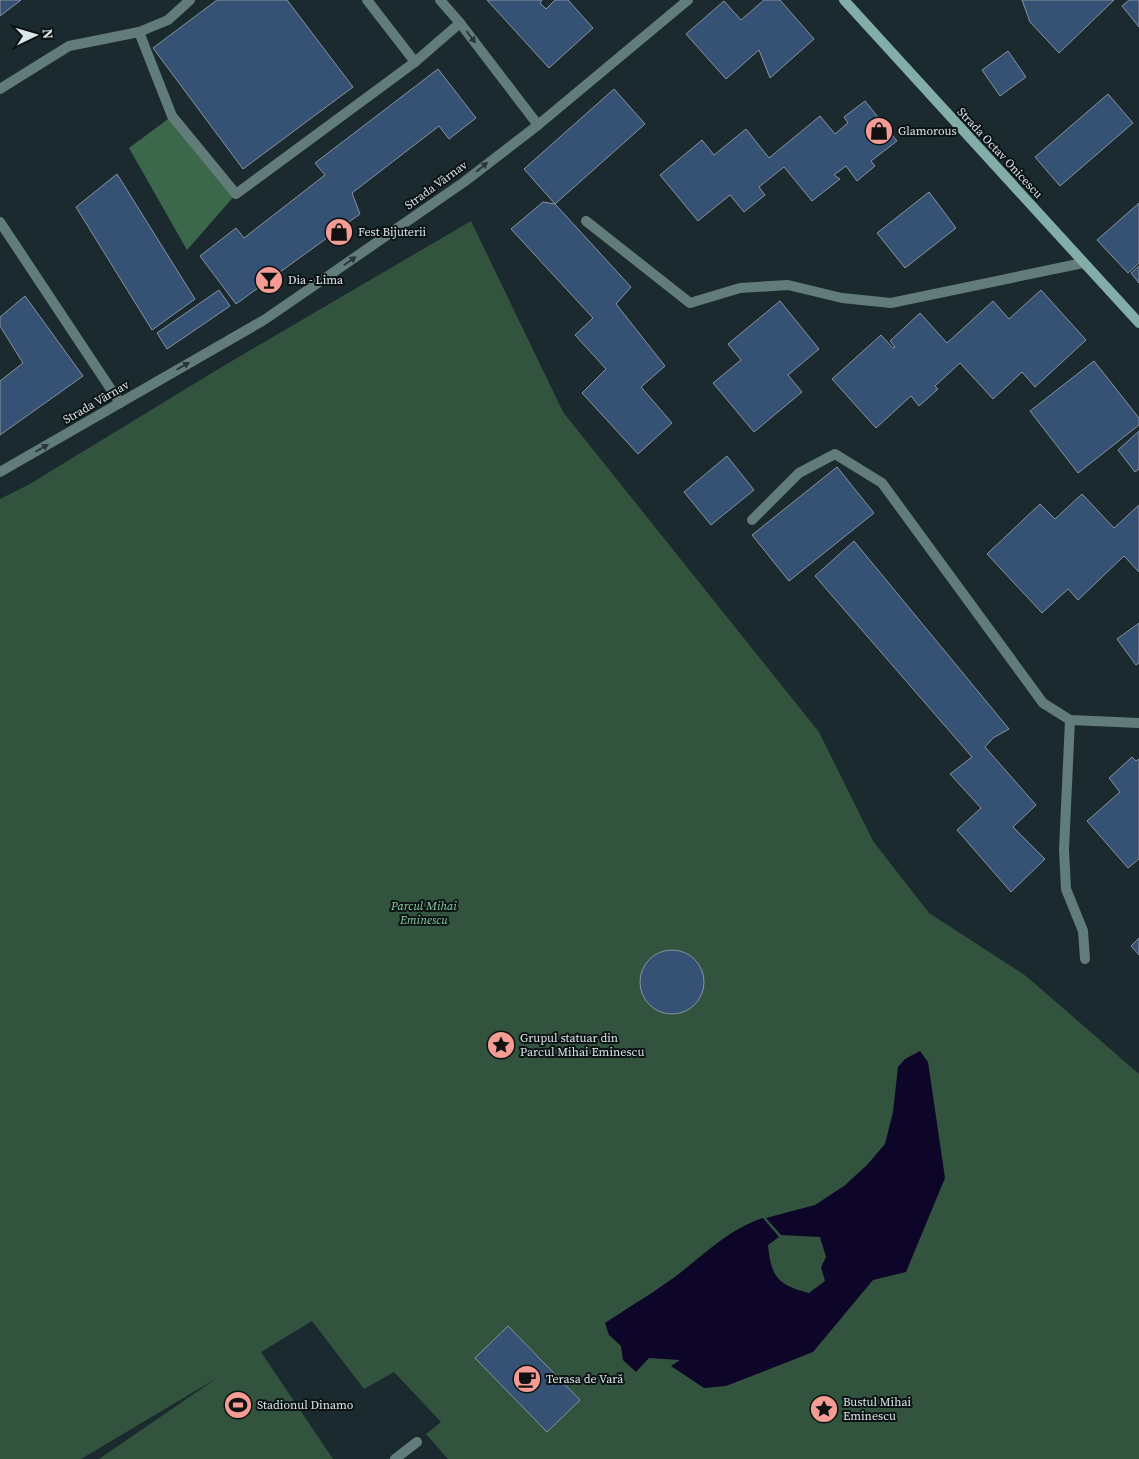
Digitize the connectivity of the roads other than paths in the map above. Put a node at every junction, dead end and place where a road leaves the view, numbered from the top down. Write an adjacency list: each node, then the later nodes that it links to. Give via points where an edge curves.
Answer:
1 (190, 0): 7 (street, via 168,20)
2 (367, 0): 8 (street)
3 (440, 0): 6 (street)
4 (688, 0): 10 (street, Strada Vârnav)
5 (844, 0): 13 (street, Strada Octav Onicescu)
6 (460, 22): 8 (street); 10 (street, one-way to 10)
7 (139, 32): 8 (street, via 172,116 236,194); 9 (street, via 69,46)
8 (415, 62)
9 (0, 89)
10 (538, 126): 15 (street, Strada Vârnav, one-way to 10, via 264,320 440,199)
11 (586, 221): 13 (street, via 690,303 740,288 788,285 842,298 891,303)
12 (0, 222): 15 (street)
13 (1084, 263): 14 (street, Strada Octav Onicescu)
14 (1139, 323)
15 (120, 402): 16 (street, Strada Vârnav, one-way to 15)
16 (0, 472)
17 (752, 520): 18 (street, via 799,473 835,454 882,483 1043,703)
18 (1070, 720): 19 (street); 20 (street, via 1064,850 1066,889 1084,931)
19 (1139, 723)
20 (1085, 959)
21 (417, 1442): 22 (street)
22 (394, 1459)

